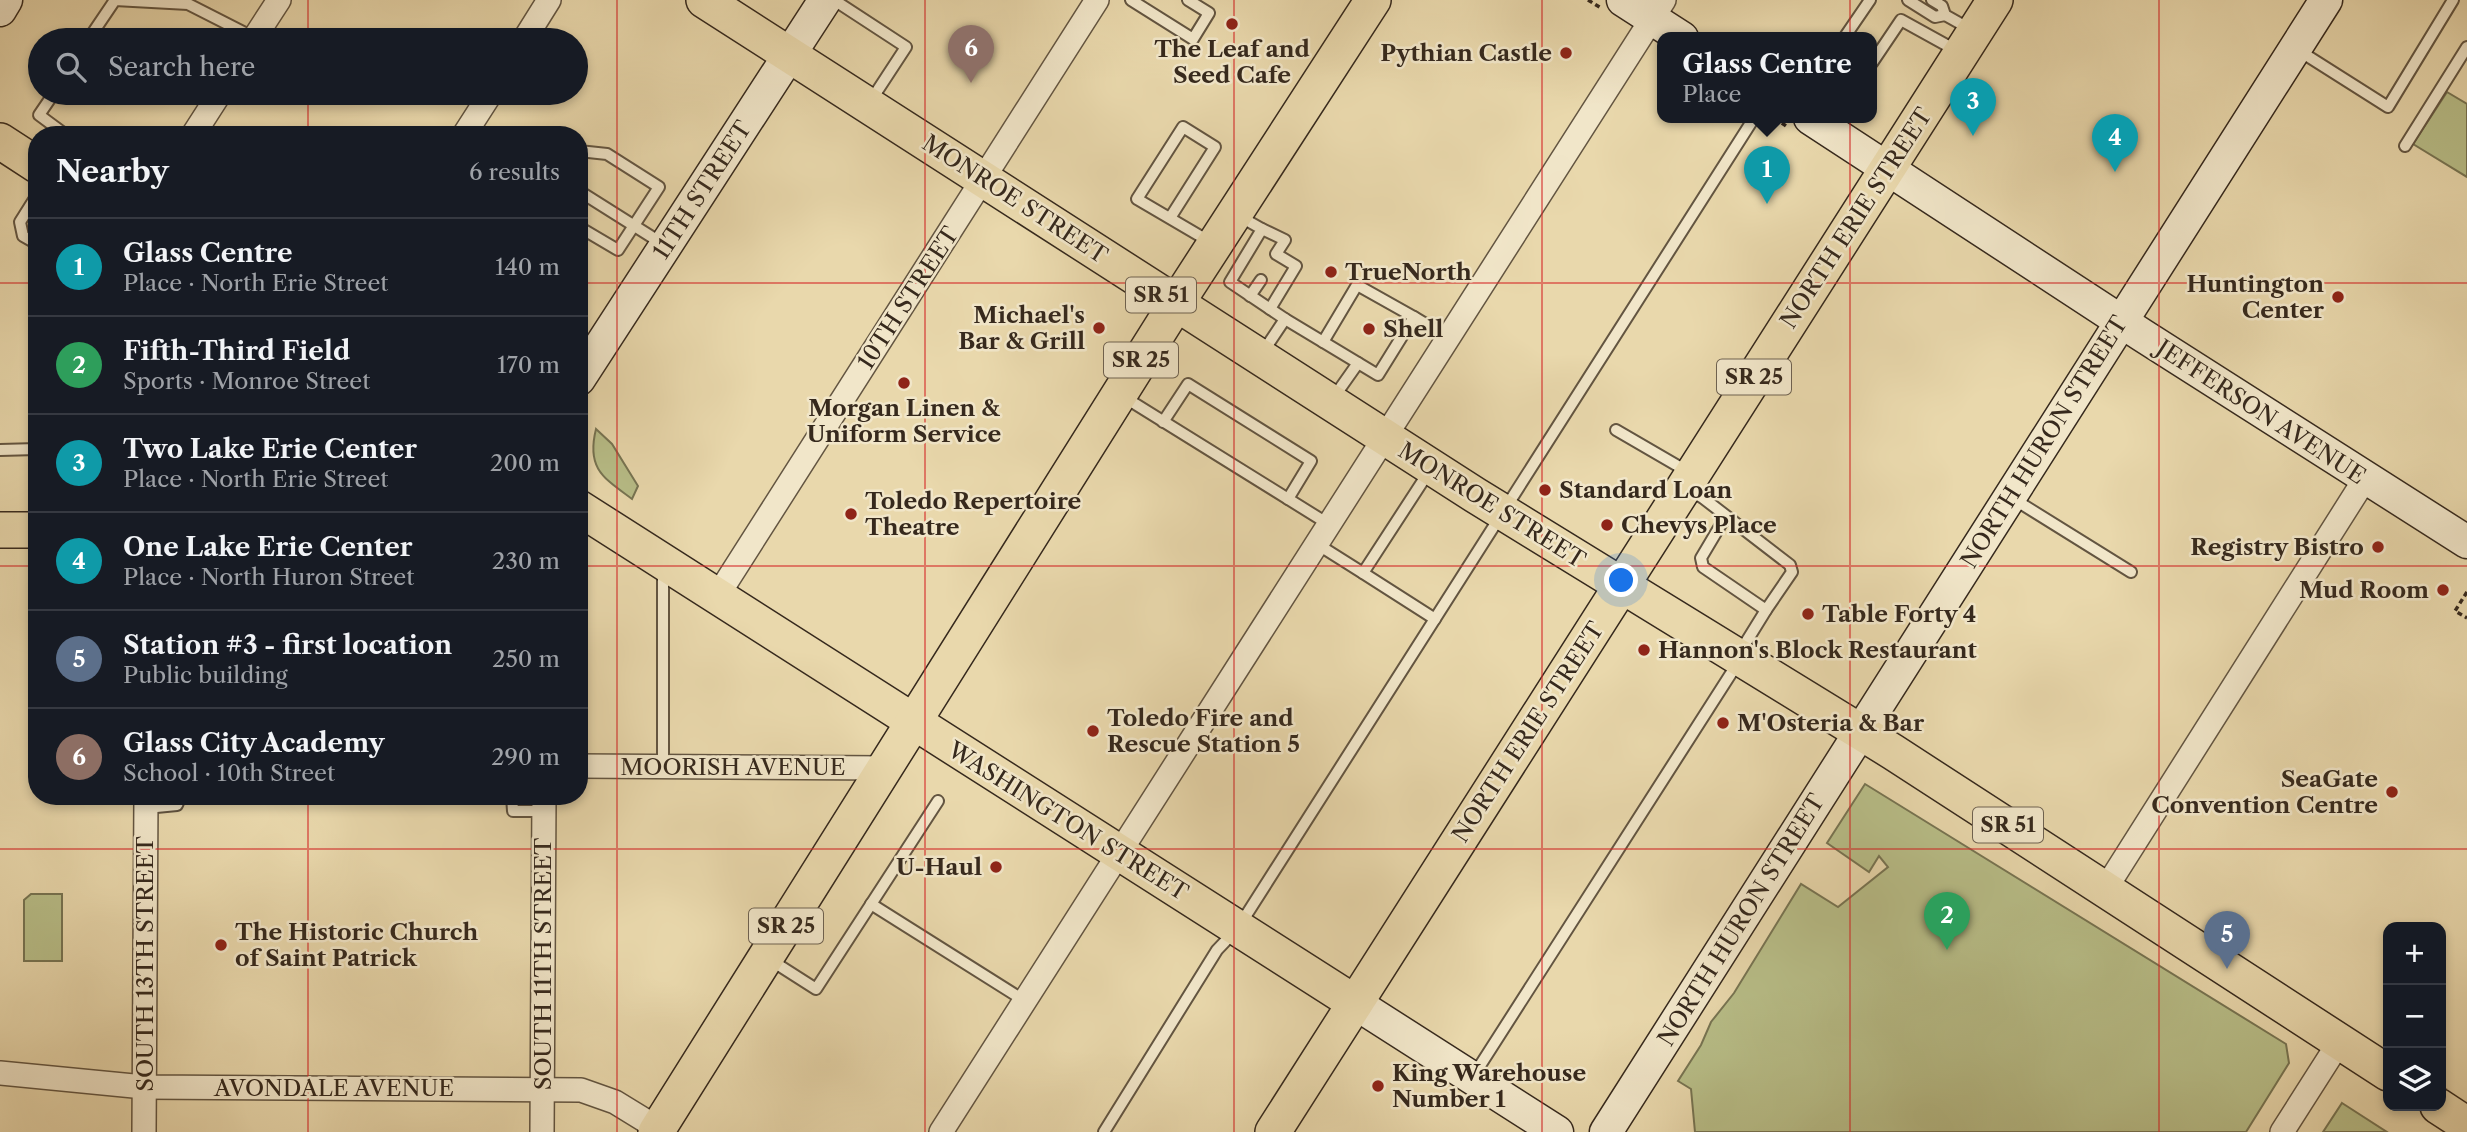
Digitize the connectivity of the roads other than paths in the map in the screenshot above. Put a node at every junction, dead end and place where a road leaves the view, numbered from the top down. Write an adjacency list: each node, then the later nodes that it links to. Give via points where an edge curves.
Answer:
1 (6, 0): 20 (street)
2 (114, 0): 21 (lane); 22 (lane, via 188,4)
3 (279, 0): 23 (street)
4 (549, 0): 24 (street)
5 (704, 0): 30 (main road, MONROE STREET / SR 51)
6 (825, 0): 30 (street, 11TH STREET)
7 (834, 0): 32 (lane, via 906,47)
8 (1097, 0): 46 (street, 10TH STREET)
9 (1132, 0): 10 (lane, via 1193,39 1209,13)
10 (1188, 0)
11 (1373, 0): 50 (main road, SR 25)
12 (1623, 0): 19 (street)
13 (1870, 0): 26 (lane)
14 (1908, 0): 27 (lane)
15 (1932, 0): 27 (lane, via 1942,6)
16 (1995, 0): 27 (main road, NORTH ERIE STREET / SR 25)
17 (2326, 0): 29 (street, NORTH HURON STREET)
18 (2453, 0): 29 (lane, via 2388,107)
19 (1658, 9): 25 (street); 63 (street)
20 (0, 10)
21 (96, 28)
22 (233, 28)
23 (261, 28)
24 (532, 28)
25 (1677, 32)
26 (1848, 32)
27 (1960, 33): 31 (lane, via 1901,20); 45 (main road, NORTH ERIE STREET / SR 25)
28 (2467, 47): 42 (lane)
29 (2296, 48): 62 (street, NORTH HURON STREET)
30 (790, 54): 32 (main road, MONROE STREET / SR 51); 55 (street, 11TH STREET)
31 (1877, 55)
32 (869, 104): 46 (main road, MONROE STREET / SR 51)
33 (46, 105): 38 (lane, via 39,115)
34 (212, 105): 39 (street)
35 (483, 105): 40 (street)
36 (1751, 123): 81 (lane)
37 (1825, 123): 45 (street, JEFFERSON AVENUE)
38 (54, 126)
39 (199, 126)
40 (470, 126)
41 (0, 141): 44 (main road)
42 (2405, 146)
43 (588, 152): 51 (lane, via 607,154 659,187)
44 (28, 159)
45 (1888, 168): 62 (street, JEFFERSON AVENUE); 78 (main road, NORTH ERIE STREET / SR 25)
46 (985, 178): 58 (main road, MONROE STREET / SR 51); 94 (street, 10TH STREET)
47 (588, 197): 51 (lane)
48 (28, 209): 53 (lane, via 20,222)
49 (1170, 218): 49 (lane, via 1215,147 1183,127 1137,199); 54 (lane)
50 (1248, 222): 54 (main road, SR 25); 57 (lane, via 1230,282); 59 (lane, via 1285,240 1273,258 1296,266)
51 (634, 225): 52 (lane, via 618,250); 55 (lane)
52 (588, 232)
53 (28, 239)
54 (1214, 244): 58 (main road, SR 25)
55 (666, 246): 68 (street, 11TH STREET)
56 (1261, 280): 57 (lane)
57 (1250, 296): 59 (lane)
58 (1176, 304): 66 (main road, MONROE STREET / SR 51); 69 (main road, SR 25)
59 (1270, 309): 61 (lane)
60 (1414, 317): 63 (lane); 64 (lane, via 1380,305 1357,285); 67 (lane, via 1378,375)
61 (1285, 319): 64 (lane); 66 (lane)
62 (2121, 321): 77 (street, JEFFERSON AVENUE); 79 (street, NORTH HURON STREET)
63 (1449, 338): 73 (street)
64 (1323, 342): 67 (lane)
65 (1356, 347): 67 (lane)
66 (1259, 358): 70 (main road, MONROE STREET / SR 51)
67 (1354, 361): 70 (lane)
68 (588, 365)
69 (1119, 394): 71 (lane); 98 (main road, SR 25)
70 (1330, 402): 73 (main road, MONROE STREET / SR 51)
71 (1163, 422): 80 (lane); 80 (lane, via 1188,384 1311,461)
72 (1616, 430): 78 (lane)
73 (1385, 438): 76 (main road, MONROE STREET / SR 51); 84 (street)
74 (28, 449): 75 (lane)
75 (0, 450)
76 (1432, 467): 81 (main road, MONROE STREET / SR 51); 92 (lane)
77 (2365, 478): 88 (street, JEFFERSON AVENUE); 109 (street)
78 (1688, 480): 83 (lane); 93 (main road, NORTH ERIE STREET / SR 25)
79 (2010, 496): 91 (lane); 99 (street, NORTH HURON STREET)
80 (1288, 499): 84 (lane)
81 (1503, 512): 93 (main road, MONROE STREET / SR 51); 96 (lane)
82 (588, 514): 90 (main road, WASHINGTON STREET)
83 (1726, 516): 95 (lane, via 1790,565 1792,572); 95 (lane, via 1701,558 1703,567)
84 (1330, 525): 89 (street)
85 (0, 530): 86 (main road)
86 (28, 530)
87 (588, 542): 90 (main road)
88 (2467, 542)
89 (1317, 544): 92 (lane); 108 (street)
90 (663, 562): 94 (main road, WASHINGTON STREET); 101 (lane)
91 (2131, 572)
92 (1363, 573): 96 (lane)
93 (1620, 587): 97 (main road, MONROE STREET / SR 51); 114 (main road, NORTH ERIE STREET / SR 25)
94 (718, 595): 98 (main road, WASHINGTON STREET)
95 (1766, 610): 97 (lane)
96 (1435, 619): 111 (lane)
97 (1739, 657): 99 (main road, MONROE STREET / SR 51); 118 (lane)
98 (913, 723): 102 (main road, SR 25); 108 (main road, WASHINGTON STREET)
99 (1860, 732): 109 (main road, MONROE STREET / SR 51); 130 (street, NORTH HURON STREET)
100 (588, 766): 101 (street, MOORISH AVENUE)
101 (663, 766): 102 (street, MOORISH AVENUE)
102 (887, 768): 112 (main road, SR 25)
103 (938, 801): 110 (lane)
104 (146, 805): 119 (street, SOUTH 13TH STREET)
105 (513, 805): 106 (lane, via 513,811)
106 (540, 805)
107 (544, 805): 120 (street, SOUTH 11TH STREET)
108 (1119, 853): 111 (main road, WASHINGTON STREET); 113 (street)
109 (2106, 888): 115 (main road, MONROE STREET / SR 51)
110 (871, 904): 112 (lane, via 816,989); 113 (lane)
111 (1238, 928): 114 (main road, WASHINGTON STREET); 127 (lane, via 1217,950)
112 (766, 958): 123 (main road, SR 25)
113 (1025, 1001): 126 (street)
114 (1355, 1003): 118 (street, WASHINGTON STREET); 128 (main road, SR 25)
115 (2340, 1041): 116 (main road, MONROE STREET / SR 51); 131 (street)
116 (2383, 1070)
117 (0, 1073): 119 (street, AVONDALE AVENUE)
118 (1473, 1077): 129 (street, WASHINGTON STREET)
119 (144, 1087): 120 (street, AVONDALE AVENUE); 124 (street, SOUTH 13TH STREET)
120 (543, 1089): 123 (street, AVONDALE AVENUE, via 599,1094); 125 (street, SOUTH 11TH STREET)
121 (2446, 1111): 122 (main road)
122 (2467, 1125)
123 (659, 1131)
124 (144, 1132)
125 (542, 1132)
126 (942, 1132)
127 (1104, 1132)
128 (1273, 1132)
129 (1557, 1132)
130 (1606, 1132)
131 (2282, 1132)

